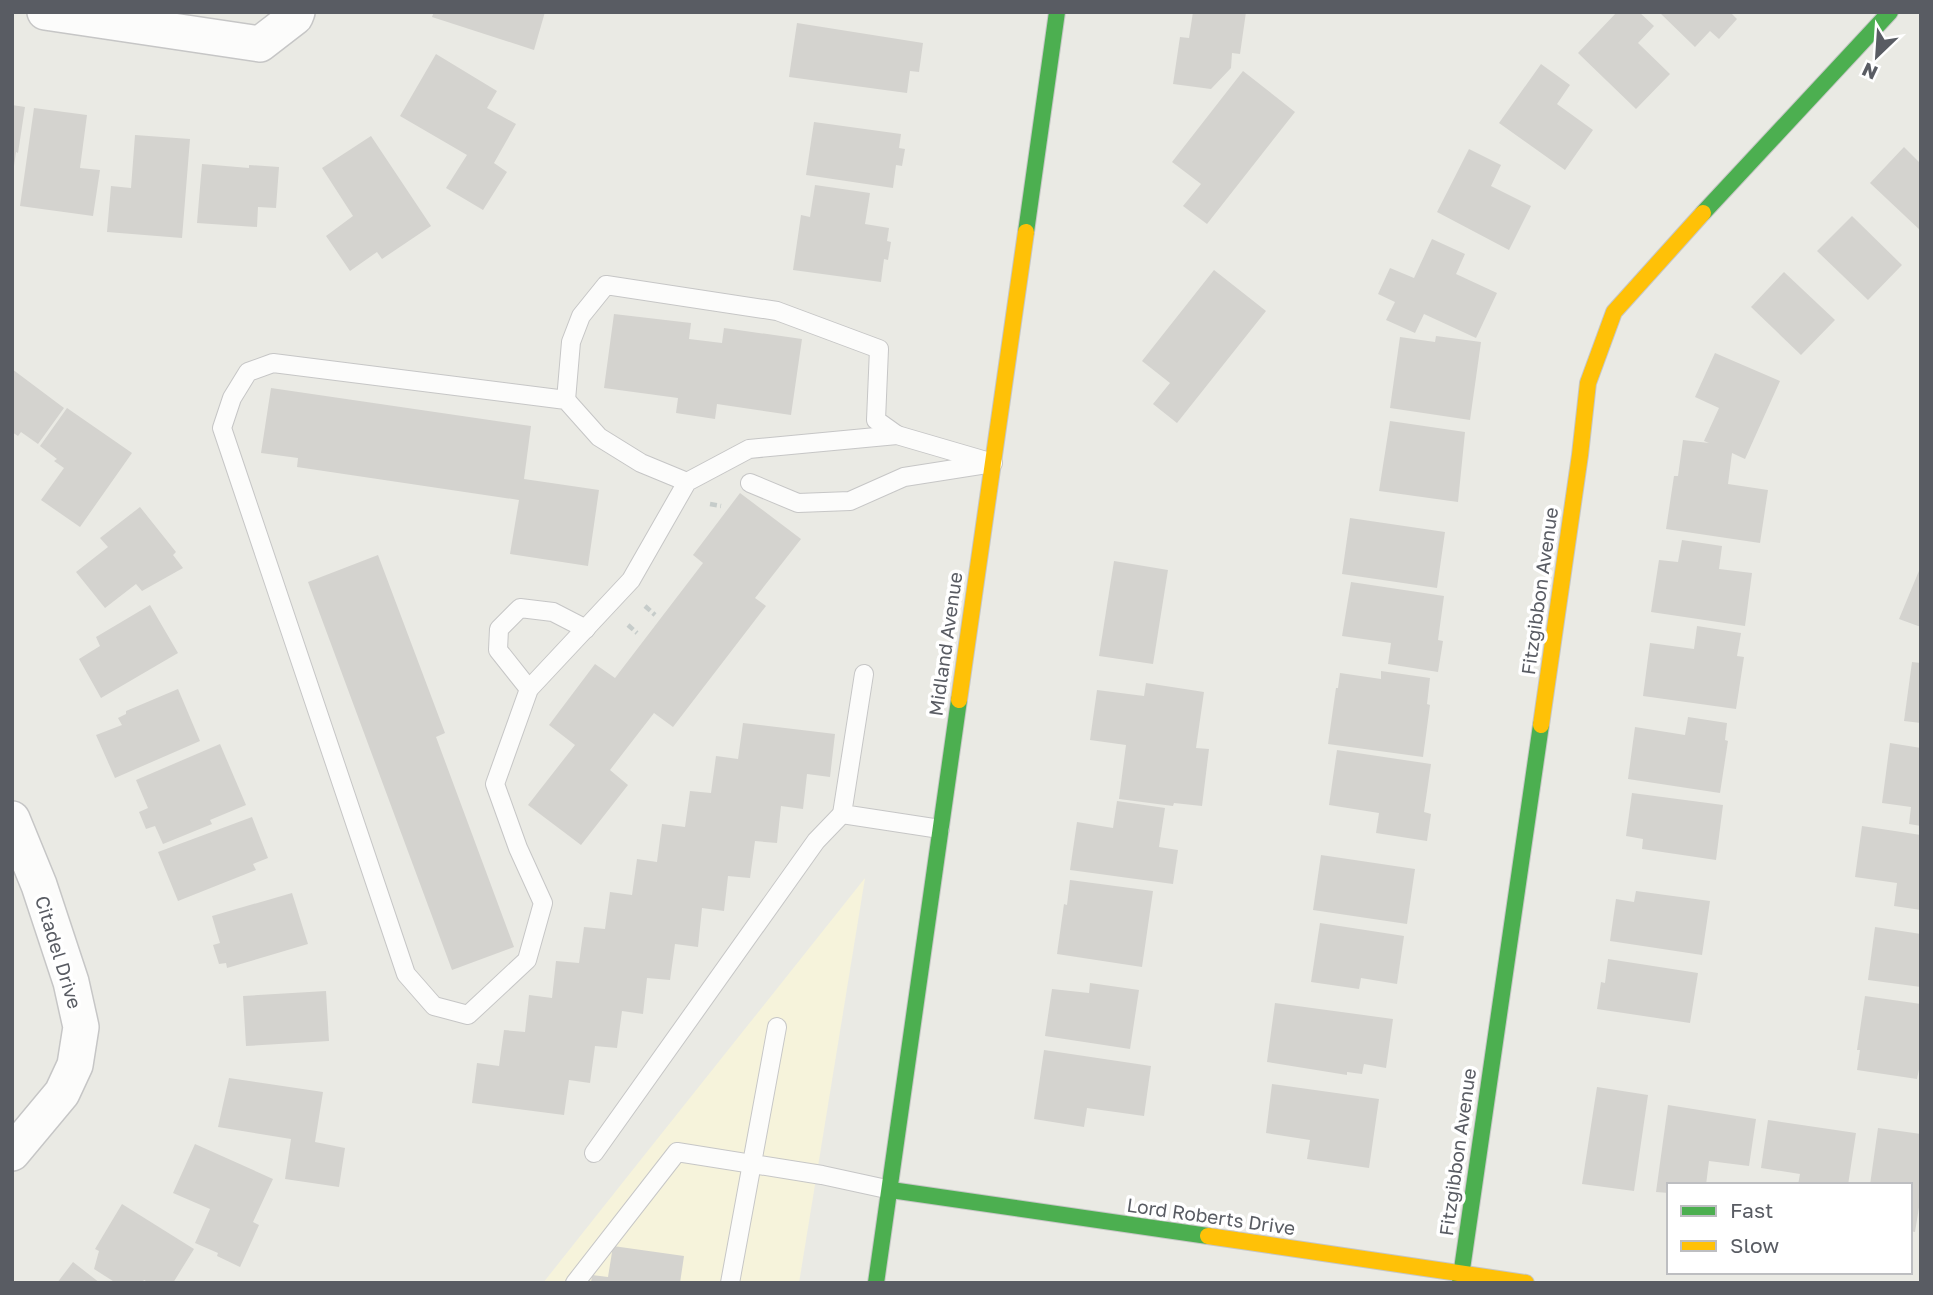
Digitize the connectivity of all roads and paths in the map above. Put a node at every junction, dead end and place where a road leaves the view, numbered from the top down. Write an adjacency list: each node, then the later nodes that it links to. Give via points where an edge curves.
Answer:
1 (45, 12): 2 (street, via 260,44)
2 (297, 12)
3 (1057, 12): 7 (street, Midland Avenue)
4 (1890, 12): 21 (street, Fitzgibbon Avenue, via 1614,312 1588,383)
5 (566, 400): 6 (lane, via 571,342 581,316 606,285 777,311 879,349 876,420); 8 (lane, via 600,437 641,463); 12 (lane, via 273,363 248,372 232,398 222,428 406,974 434,1006 468,1015 527,961 543,903 495,784)
6 (897, 435): 7 (lane); 8 (lane, via 749,449)
7 (993, 463): 9 (lane, via 904,477 850,501 798,503); 15 (street, Midland Avenue)
8 (687, 482): 10 (lane, via 631,580)
9 (750, 482)
10 (586, 629): 12 (lane); 12 (lane, via 553,612 520,608 499,629 498,650)
11 (864, 674): 13 (lane)
12 (529, 690)
13 (842, 814): 15 (lane); 18 (lane, via 816,841)
14 (12, 819): 17 (street, Citadel Drive, via 39,885 81,1027 75,1065 62,1093)
15 (940, 829): 20 (street, Midland Avenue)
16 (777, 1027): 19 (lane)
17 (12, 1153)
18 (594, 1153)
19 (750, 1165): 20 (lane); 22 (lane, via 677,1152); 23 (lane)
20 (891, 1190): 21 (street, Lord Roberts Drive); 24 (street, Midland Avenue)
21 (1461, 1278): 25 (street, Lord Roberts Drive)
22 (575, 1283)
23 (730, 1283)
24 (876, 1283)
25 (1526, 1283)

